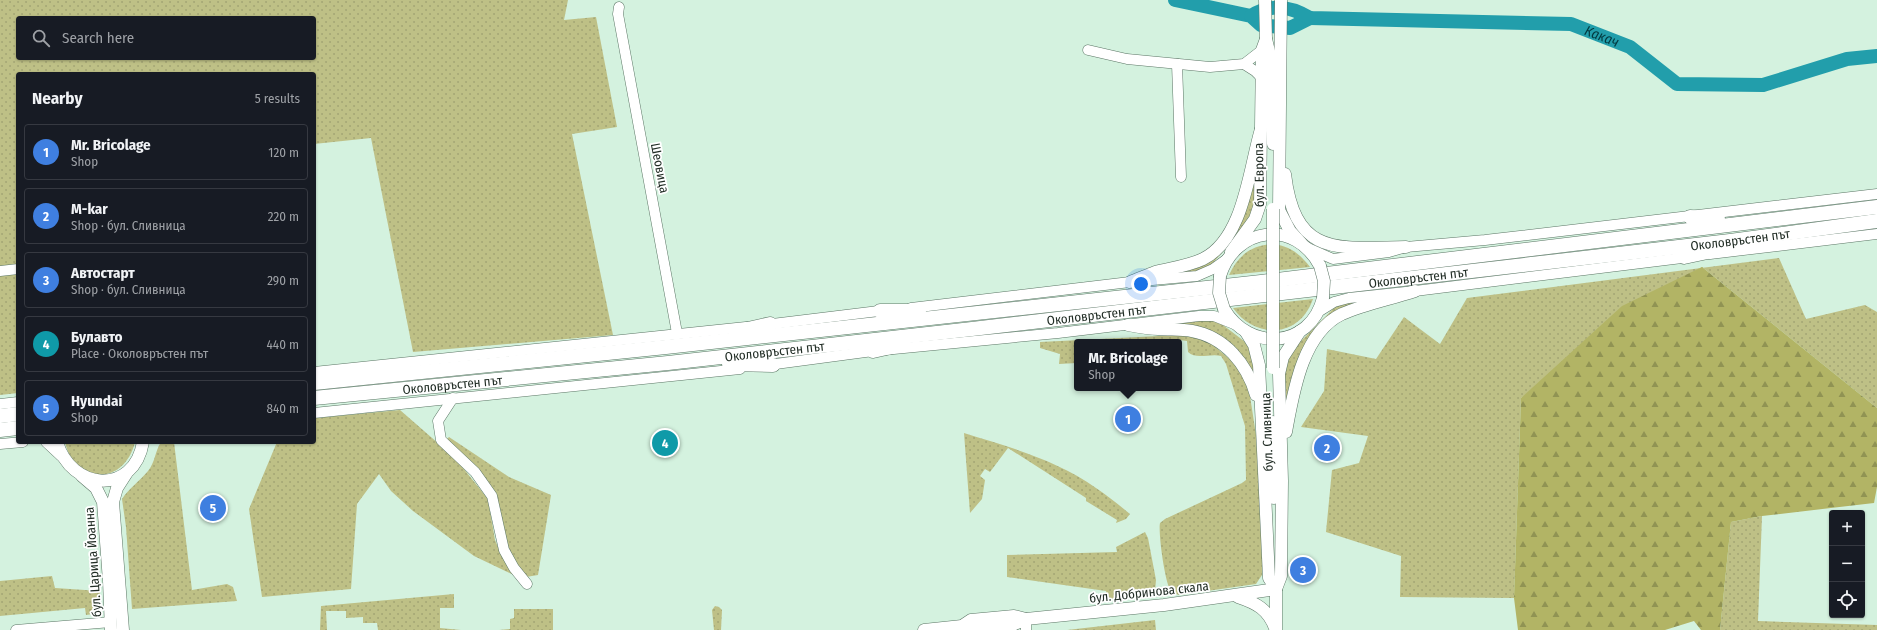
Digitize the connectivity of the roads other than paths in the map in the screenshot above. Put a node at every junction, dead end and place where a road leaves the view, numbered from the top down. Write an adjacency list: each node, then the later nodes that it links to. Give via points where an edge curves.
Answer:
1 (1265, 0): 5 (main road, бул. Европа)
2 (1281, 0): 4 (main road, бул. Европа)
3 (619, 7): 39 (street, Шеовица, via 618,14)
4 (1279, 39): 9 (main road, бул. Европа); 12 (main road, бул. Европа, via 1282,61)
5 (1264, 44): 8 (street); 9 (main road, бул. Европа); 10 (main road, бул. Европа)
6 (1088, 50): 7 (street, via 1127,59)
7 (1178, 64): 8 (street, via 1210,67); 13 (street)
8 (1244, 64): 10 (street)
9 (1272, 64): 28 (main road, бул. Европа, bridge)
10 (1263, 79): 11 (main road, бул. Европа)
11 (1261, 129): 23 (main road, бул. Европа, via 1259,212); 27 (main road, via 1239,211 1221,245 1203,259)
12 (1281, 145): 21 (main road, бул. Европа, via 1279,210 1290,231); 22 (main road, via 1292,208 1306,232 1331,246)
13 (1181, 177)
14 (1877, 194): 16 (street)
15 (1877, 207): 18 (highway, Околовръстен път)
16 (1690, 217): 18 (highway); 22 (street)
17 (1877, 221): 19 (highway, Околовръстен път)
18 (1762, 222): 31 (highway, Околовръстен път)
19 (1795, 231): 24 (highway); 36 (highway, Околовръстен път)
20 (1877, 234): 24 (street)
21 (1304, 246): 22 (street, via 1333,259 1389,252); 23 (main road, via 1279,235 1263,235 1248,240); 32 (main road, bridge, via 1320,266 1324,281 1323,298)
22 (1406, 247)
23 (1229, 256): 27 (street, Околовръстен път, via 1213,269 1197,276); 34 (main road, bridge, via 1220,276 1219,293 1224,309)
24 (1684, 258): 29 (street)
25 (16, 269): 26 (street)
26 (0, 271)
27 (1130, 282): 30 (street, Околовръстен път)
28 (1273, 287): 65 (main road, бул. Сливница, bridge)
29 (1415, 291): 32 (street, via 1343,299); 61 (main road, via 1340,315 1319,333 1304,359 1294,388)
30 (880, 311): 31 (highway); 33 (street, Околовръстен път)
31 (990, 311): 40 (highway, Околовръстен път)
32 (1318, 312): 37 (main road)
33 (770, 324): 39 (street, Околовръстен път); 40 (highway)
34 (1234, 324): 35 (street, Околовръстен път, via 1209,316); 38 (main road)
35 (1128, 325): 41 (street, Околовръстен път); 52 (main road, via 1193,331 1216,340 1237,357 1246,369)
36 (972, 329): 41 (highway); 42 (highway, Околовръстен път)
37 (1300, 331): 38 (main road, via 1287,337 1270,339); 61 (main road, бул. Сливница, via 1283,357 1279,374)
38 (1246, 332): 52 (main road, бул. Сливница, via 1257,352)
39 (677, 334): 44 (street, Околовръстен път)
40 (666, 347): 45 (highway, Околовръстен път)
41 (873, 351): 43 (street, Околовръстен път)
42 (668, 363): 43 (highway); 46 (highway, Околовръстен път)
43 (773, 364): 47 (street, Околовръстен път)
44 (316, 372)
45 (316, 383)
46 (316, 398)
47 (453, 398): 50 (street, Околовръстен път); 68 (street, via 438,421 441,440 475,472 492,496 504,550)
48 (16, 402): 49 (street)
49 (0, 404)
50 (316, 413)
51 (16, 414): 53 (highway)
52 (1261, 414): 66 (main road, бул. Сливница)
53 (0, 416)
54 (16, 428): 55 (highway)
55 (0, 430)
56 (16, 443): 57 (street)
57 (0, 444)
58 (48, 444): 62 (street)
59 (58, 444): 62 (main road)
60 (144, 445): 63 (main road, бул. Царица Йоанна, via 134,467)
61 (1282, 457): 67 (main road, бул. Сливница)
62 (66, 462): 64 (main road, бул. Царица Йоанна)
63 (126, 474): 64 (main road, via 116,479 98,481); 74 (main road, бул. Царица Йоанна, via 117,488 113,502)
64 (82, 476): 72 (main road, бул. Царица Йоанна, via 96,488 103,502)
65 (1273, 491): 66 (main road, бул. Сливница); 67 (main road, бул. Сливница)
66 (1268, 528): 69 (main road, бул. Сливница, via 1269,578)
67 (1280, 538): 69 (main road, бул. Сливница, via 1281,576)
68 (527, 584)
69 (1276, 589): 70 (main road, бул. Добринова скала); 76 (main road, бул. Сливница)
70 (1236, 596): 71 (main road, бул. Добринова скала); 76 (main road, via 1262,607)
71 (1026, 625): 75 (main road, бул. Добринова скала, via 973,629 962,626)
72 (111, 626): 73 (street)
73 (16, 630)
74 (123, 630)
75 (924, 630)
76 (1276, 630)

